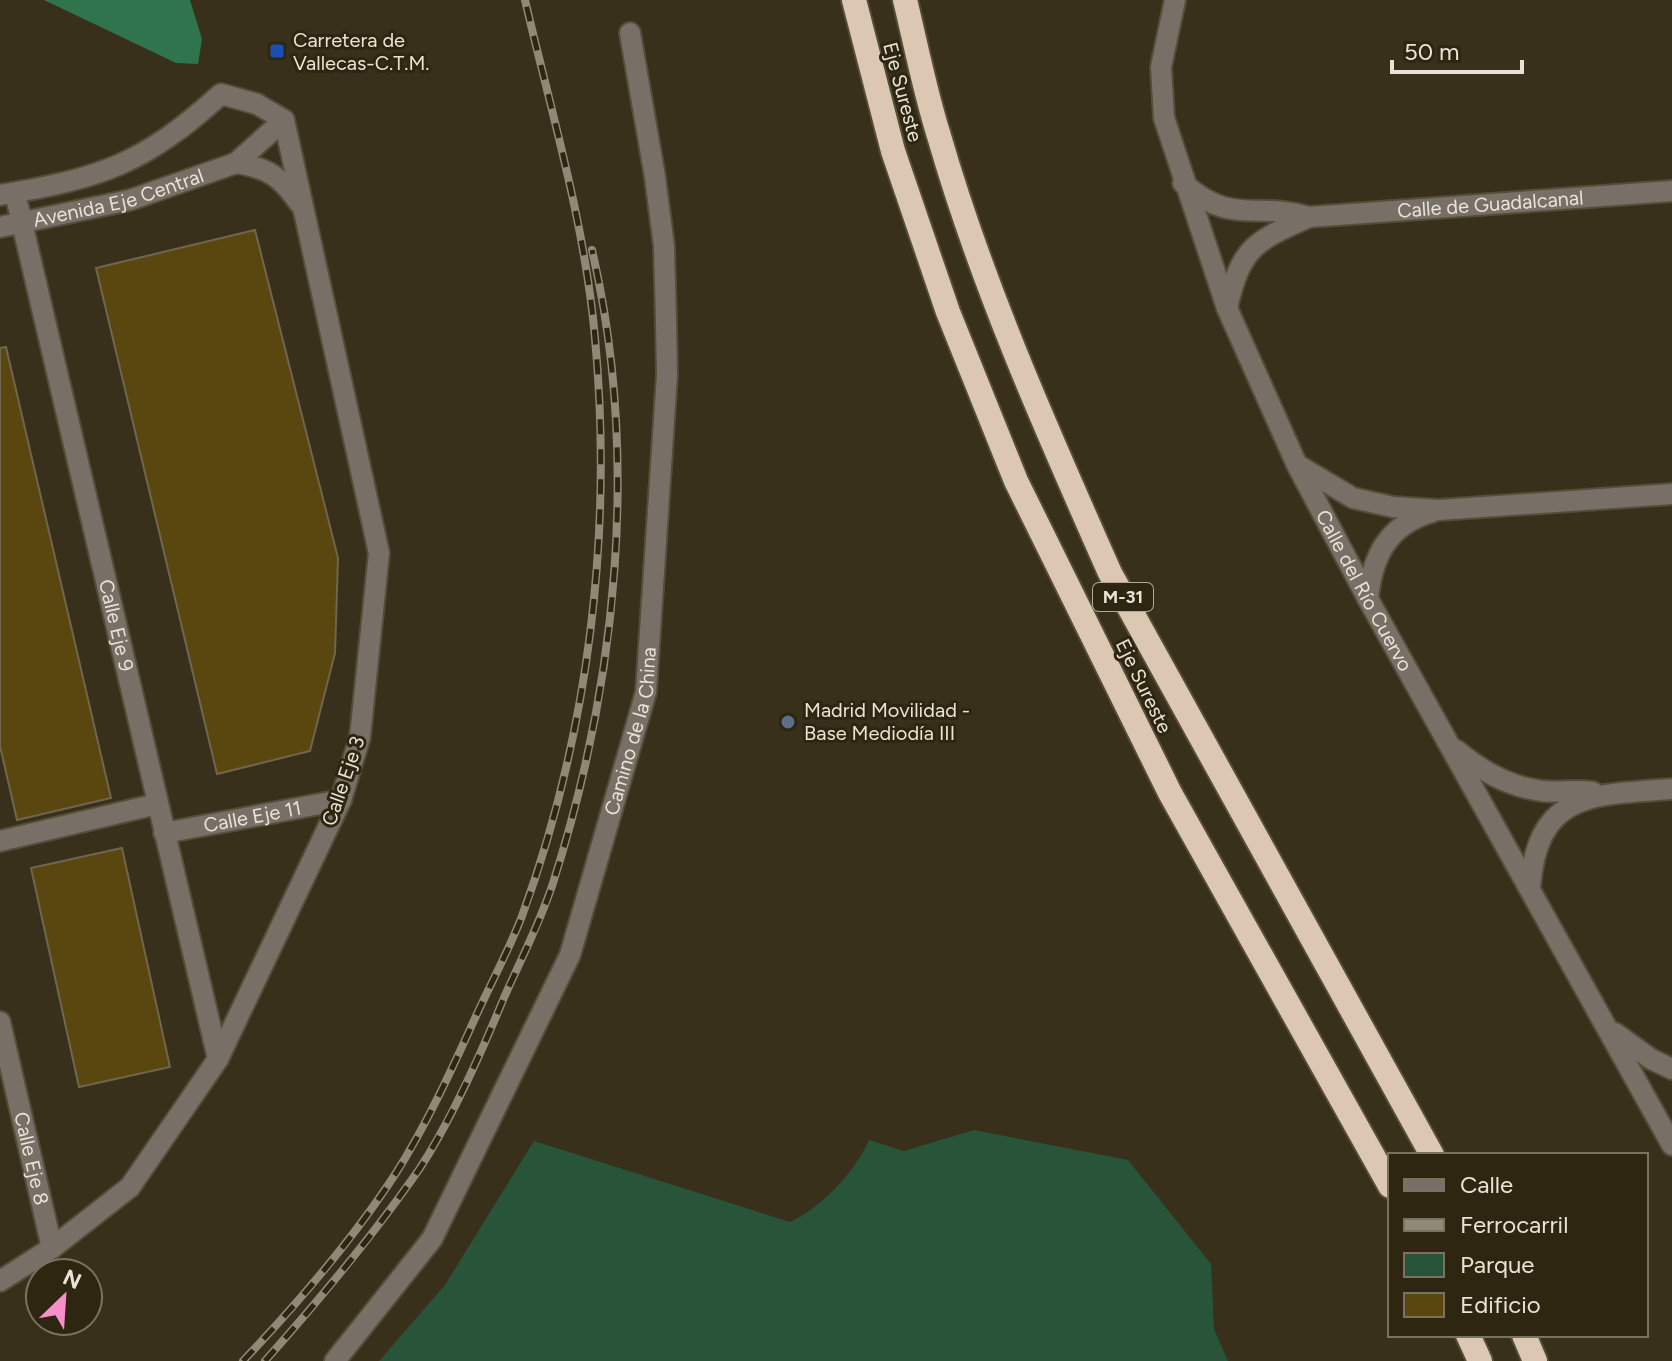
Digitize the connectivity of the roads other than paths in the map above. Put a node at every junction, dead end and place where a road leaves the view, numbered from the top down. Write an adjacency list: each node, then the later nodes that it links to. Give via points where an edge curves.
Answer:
1 (854, 0): 33 (highway, Eje Sureste / M-31, via 893,151 948,312 1016,481 1170,793)
2 (905, 0): 32 (highway, Eje Sureste / M-31, via 939,137 991,286 1110,573)
3 (1175, 0): 7 (street, Calle del Río Cuervo, via 1164,40 1160,93)
4 (630, 33): 38 (street, Camino de la China, via 657,190 666,321 646,692 570,955 432,1239)
5 (284, 120): 6 (street); 9 (street, Avenida Eje Central, via 257,104 221,94 153,150 93,178); 10 (street)
6 (236, 163): 10 (street, Calle Eje 3, via 262,167 286,185); 12 (street, Avenida Eje Central, via 130,200)
7 (1183, 183): 11 (street, Calle de Guadalcanal, via 1230,211 1285,209); 14 (street, Calle del Río Cuervo)
8 (1672, 191): 11 (street, Calle de Guadalcanal)
9 (7, 194): 12 (street, Calle Eje 9)
10 (305, 211): 22 (street, Calle Eje 3, via 379,553 360,737)
11 (1309, 217): 14 (street, Calle de Guadalcanal, via 1271,232 1248,250)
12 (23, 222): 13 (street, Avenida Eje Central); 23 (street, Calle Eje 9)
13 (0, 227)
14 (1227, 308): 15 (street, Calle del Río Cuervo)
15 (1297, 465): 17 (street, via 1363,501); 18 (street, Calle del Río Cuervo)
16 (1672, 494): 17 (street)
17 (1439, 510): 18 (street, via 1418,516 1388,538 1373,566)
18 (1368, 599): 19 (street, Calle del Río Cuervo)
19 (1449, 744): 21 (street, via 1470,762 1513,784 1541,791); 26 (street, Calle del Río Cuervo)
20 (1672, 789): 21 (street)
21 (1609, 794): 26 (street, via 1575,803 1551,821 1536,846)
22 (341, 800): 24 (street, Calle Eje 11); 29 (street, Calle Eje 3)
23 (157, 804): 24 (street, Calle Eje 9); 25 (street)
24 (164, 833): 29 (street, Calle Eje 9)
25 (0, 841)
26 (1530, 888): 28 (street, Calle del Río Cuervo)
27 (0, 1022): 34 (street, Calle Eje 8)
28 (1608, 1027): 30 (street); 31 (street, Calle del Río Cuervo)
29 (218, 1059): 34 (street, Calle Eje 3, via 130,1187)
30 (1672, 1069)
31 (1672, 1145)
32 (1431, 1153)
33 (1388, 1182)
34 (52, 1248): 35 (street, Calle Eje 3)
35 (0, 1281)
36 (1469, 1337): 39 (highway)
37 (1525, 1337): 40 (highway)
38 (335, 1361)
39 (1480, 1361)
40 (1535, 1361)

